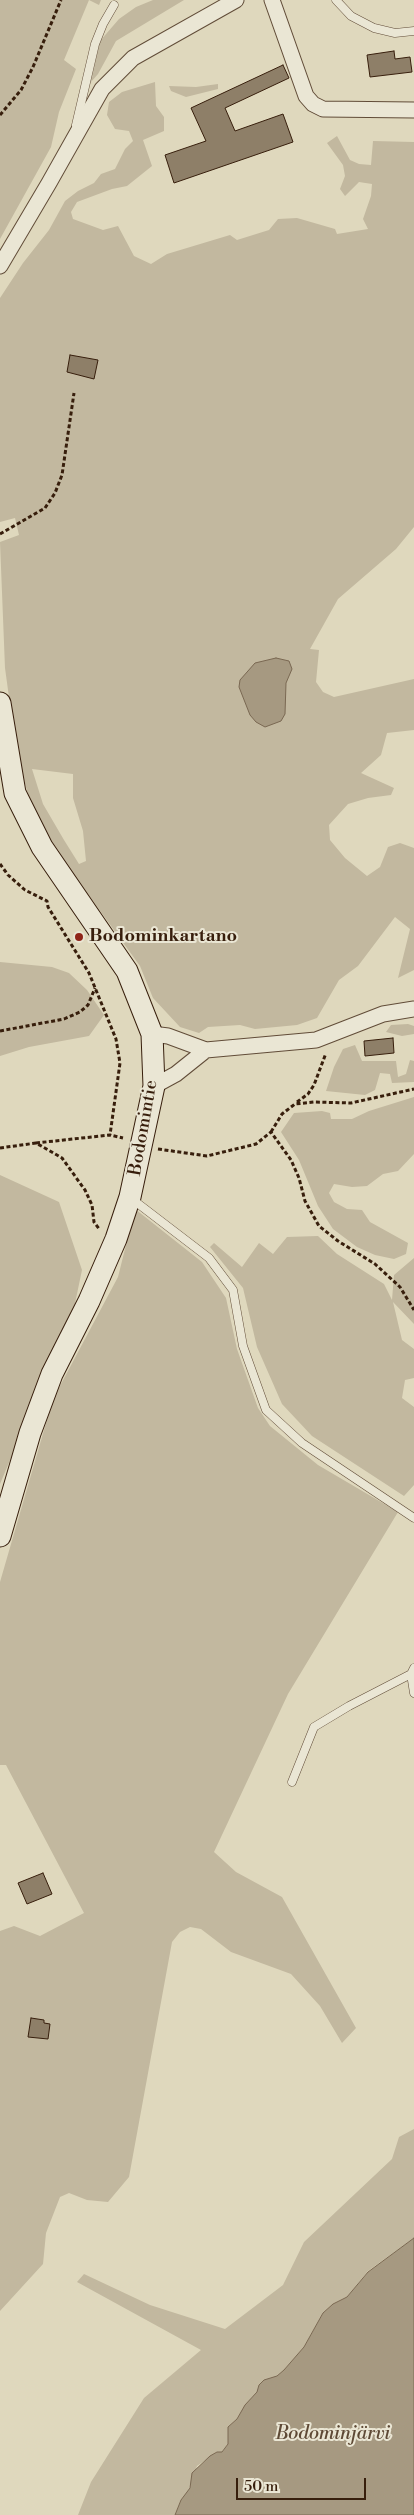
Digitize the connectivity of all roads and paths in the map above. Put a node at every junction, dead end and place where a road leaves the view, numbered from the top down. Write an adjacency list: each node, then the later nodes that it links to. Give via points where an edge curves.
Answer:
1 (61, 0): 8 (path, via 25,82)
2 (236, 0): 9 (street, via 133,58 102,89)
3 (272, 0): 7 (street, via 306,96 313,104 323,109)
4 (336, 0): 6 (lane, via 351,16 374,28 395,33)
5 (114, 6): 9 (lane, via 95,44)
6 (414, 31)
7 (414, 110)
8 (0, 114)
9 (73, 141): 10 (street)
10 (0, 266)
11 (74, 393): 12 (path, via 62,475 55,493 44,508)
12 (0, 534)
13 (0, 703): 19 (street, Bodomintie, via 15,793 42,847 127,971)
14 (0, 864): 15 (path, via 25,890 47,901)
15 (95, 988): 17 (path, via 88,1005 80,1012 64,1019); 25 (path, via 116,1039 120,1063)
16 (414, 1009): 18 (street, via 383,1014)
17 (0, 1031)
18 (333, 1033): 20 (street, via 316,1040); 23 (path, via 314,1085)
19 (152, 1034): 20 (street, via 168,1036); 21 (street, Bodomintie)
20 (206, 1050): 21 (street, via 176,1074)
21 (154, 1086): 27 (street, Bodomintie)
22 (414, 1090): 23 (path, via 350,1103)
23 (296, 1104): 24 (path, via 282,1114)
24 (271, 1132): 27 (path, via 256,1144 207,1156); 31 (path, via 290,1160 305,1201 319,1226 376,1264 400,1287)
25 (110, 1135): 26 (path); 27 (path)
26 (36, 1143): 28 (path); 30 (path, via 62,1158 85,1190 92,1205 94,1222 101,1232)
27 (143, 1146): 29 (street, Bodomintie)
28 (0, 1148)
29 (130, 1197): 30 (street, Bodomintie); 32 (lane, via 209,1258 232,1290 243,1346 266,1410 302,1443)
30 (116, 1239): 33 (street, Bodomintie, via 49,1383 20,1462)
31 (414, 1310)
32 (414, 1518)
33 (0, 1536)
34 (412, 1671): 35 (lane); 36 (lane, via 314,1726)
35 (414, 1693)
36 (292, 1782)

